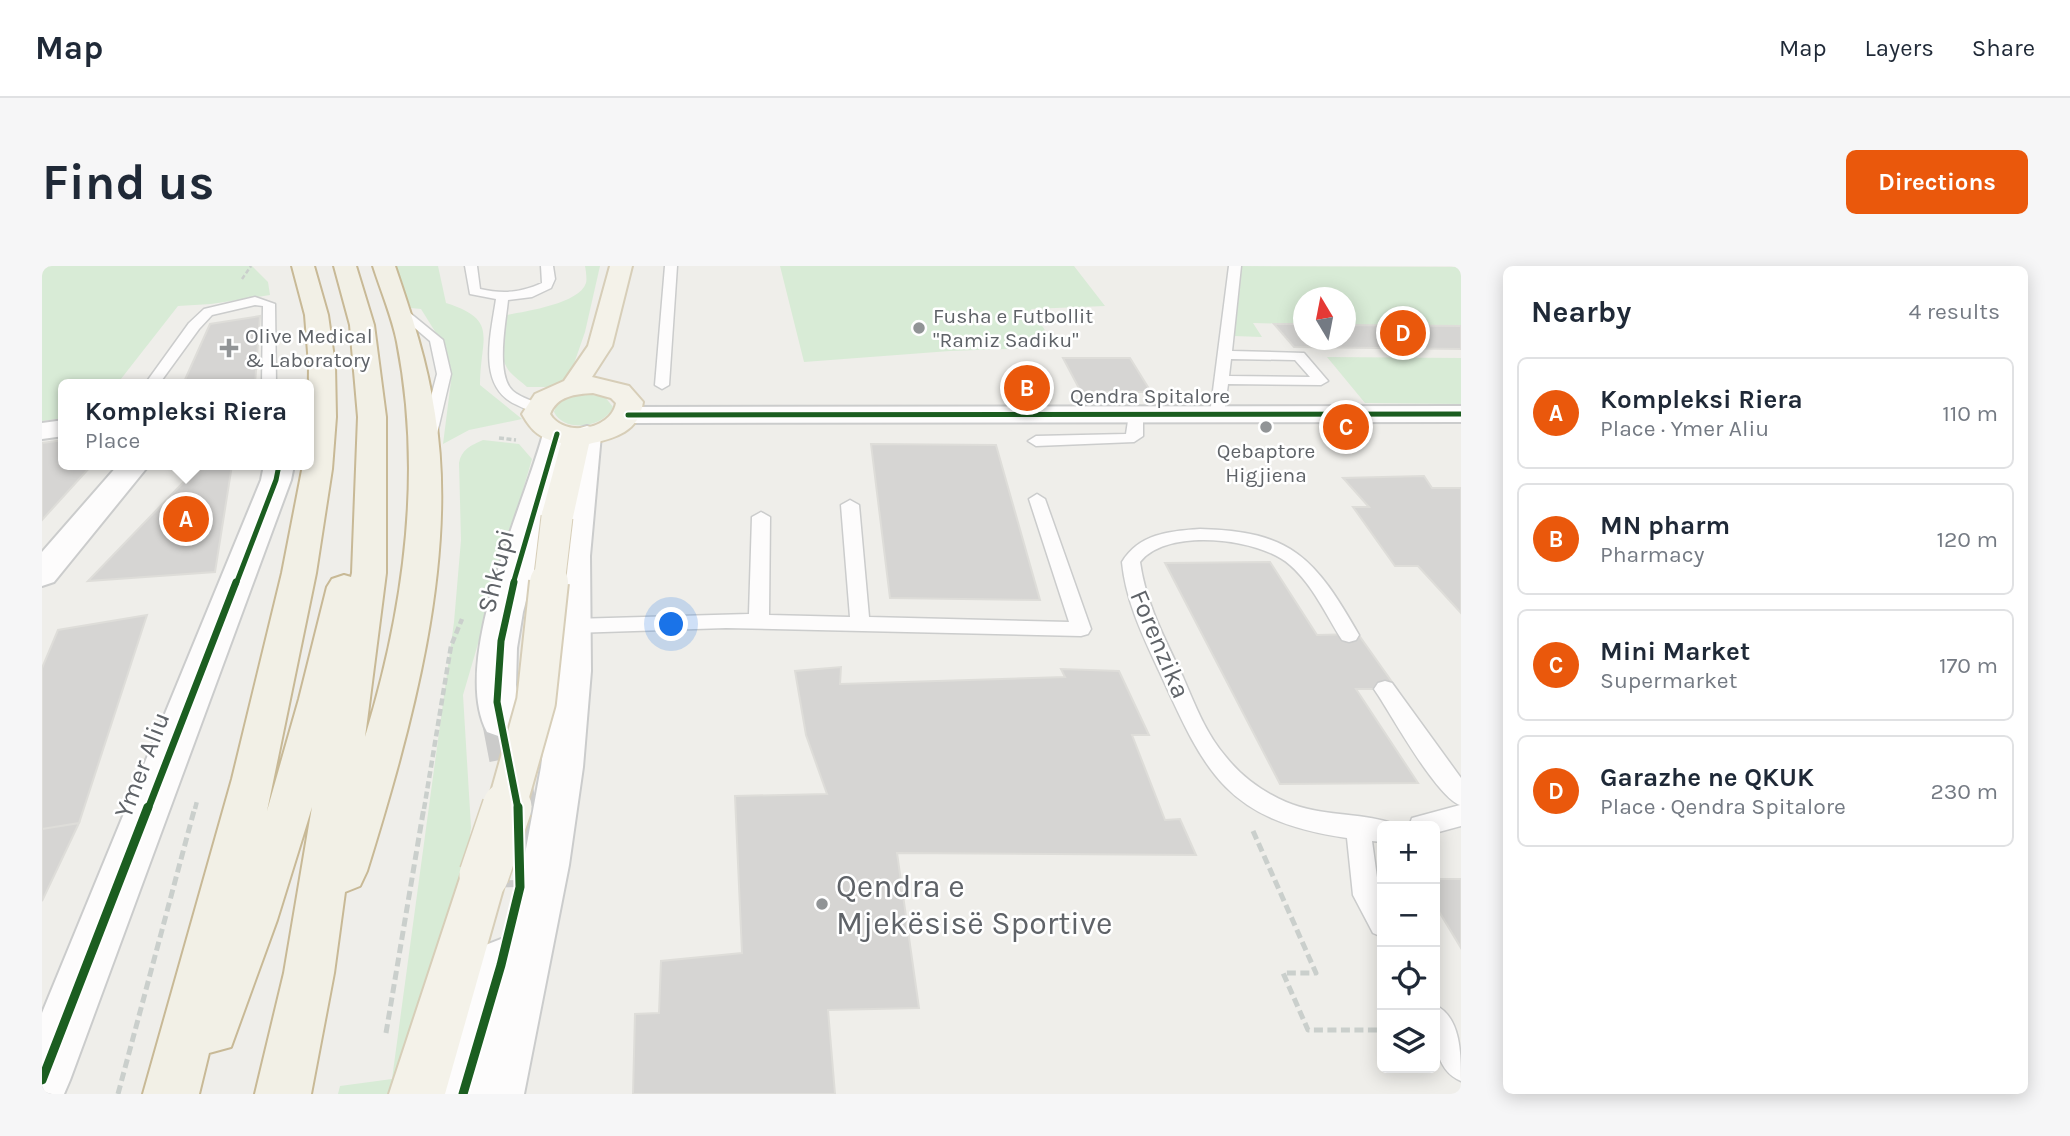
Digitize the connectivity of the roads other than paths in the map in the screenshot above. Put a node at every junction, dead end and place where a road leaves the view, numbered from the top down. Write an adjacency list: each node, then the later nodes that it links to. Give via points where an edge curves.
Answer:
1 (303, 266): 48 (highway, via 313,300 323,376 310,511 246,817)
2 (345, 266): 24 (highway, via 362,326 372,418)
3 (384, 266): 43 (highway, via 418,387 426,447 421,575 406,656 367,802)
4 (471, 266): 9 (lane, via 474,291)
5 (547, 266): 9 (lane, via 547,285 528,294)
6 (621, 266): 10 (main road, Shkupi)
7 (671, 266): 15 (lane)
8 (1235, 266): 11 (lane)
9 (502, 297): 16 (lane, via 496,362)
10 (600, 346): 17 (main road, Shkupi); 22 (main road, Shkupi)
11 (1225, 355): 14 (lane); 14 (lane, via 1299,356 1321,382)
12 (156, 379): 13 (lane, via 203,315 221,307 261,301 269,304)
13 (269, 379)
14 (1222, 380): 19 (lane)
15 (662, 385)
16 (501, 386): 22 (lane); 22 (lane, via 506,393)
17 (611, 388): 21 (main road, Shkupi, via 630,402); 22 (main road, via 593,385)
18 (1136, 414): 19 (street, Qendra Spitalore); 21 (street, Qendra Spitalore); 23 (lane, via 1135,436 1128,439)
19 (1217, 414): 20 (street, Qendra Spitalore)
20 (1461, 414)
21 (628, 415): 22 (main road, via 614,428)
22 (564, 416): 32 (street, Shkupi); 36 (street, Shkupi, via 523,543 500,641 497,702); 41 (main road, Shkupi, bridge, via 540,679)
23 (1036, 441)
24 (370, 454): 43 (highway, via 369,573); 49 (highway, via 323,684 289,812 240,957)
25 (130, 470): 30 (street)
26 (278, 470): 47 (street, Ymer Aliu)
27 (1037, 499): 33 (lane, via 1082,629)
28 (850, 505): 33 (lane)
29 (761, 517): 31 (lane)
30 (42, 574)
31 (759, 622): 32 (lane); 33 (lane)
32 (573, 625): 44 (street, Shkupi, via 562,767)
33 (860, 625)
34 (1349, 635): 40 (lane, Forenzika, via 1298,562 1273,545 1240,537 1194,536 1152,542 1131,562 1138,601 1202,740 1229,775 1270,808 1305,821)
35 (1385, 689): 37 (lane)
36 (501, 721)
37 (1461, 795)
38 (1461, 815): 39 (lane)
39 (1440, 821)
40 (1370, 830): 42 (lane, via 1366,895)
41 (502, 881): 51 (main road, Shkupi); 52 (street, Shkupi, via 501,965)
42 (1377, 915)
43 (309, 973): 50 (highway)
44 (514, 1016): 53 (street, Shkupi); 54 (street)
45 (1440, 1028): 46 (lane)
46 (1461, 1066)
47 (42, 1080)
48 (171, 1094)
49 (186, 1094)
50 (283, 1094)
51 (417, 1094)
52 (463, 1094)
53 (496, 1094)
54 (523, 1094)

